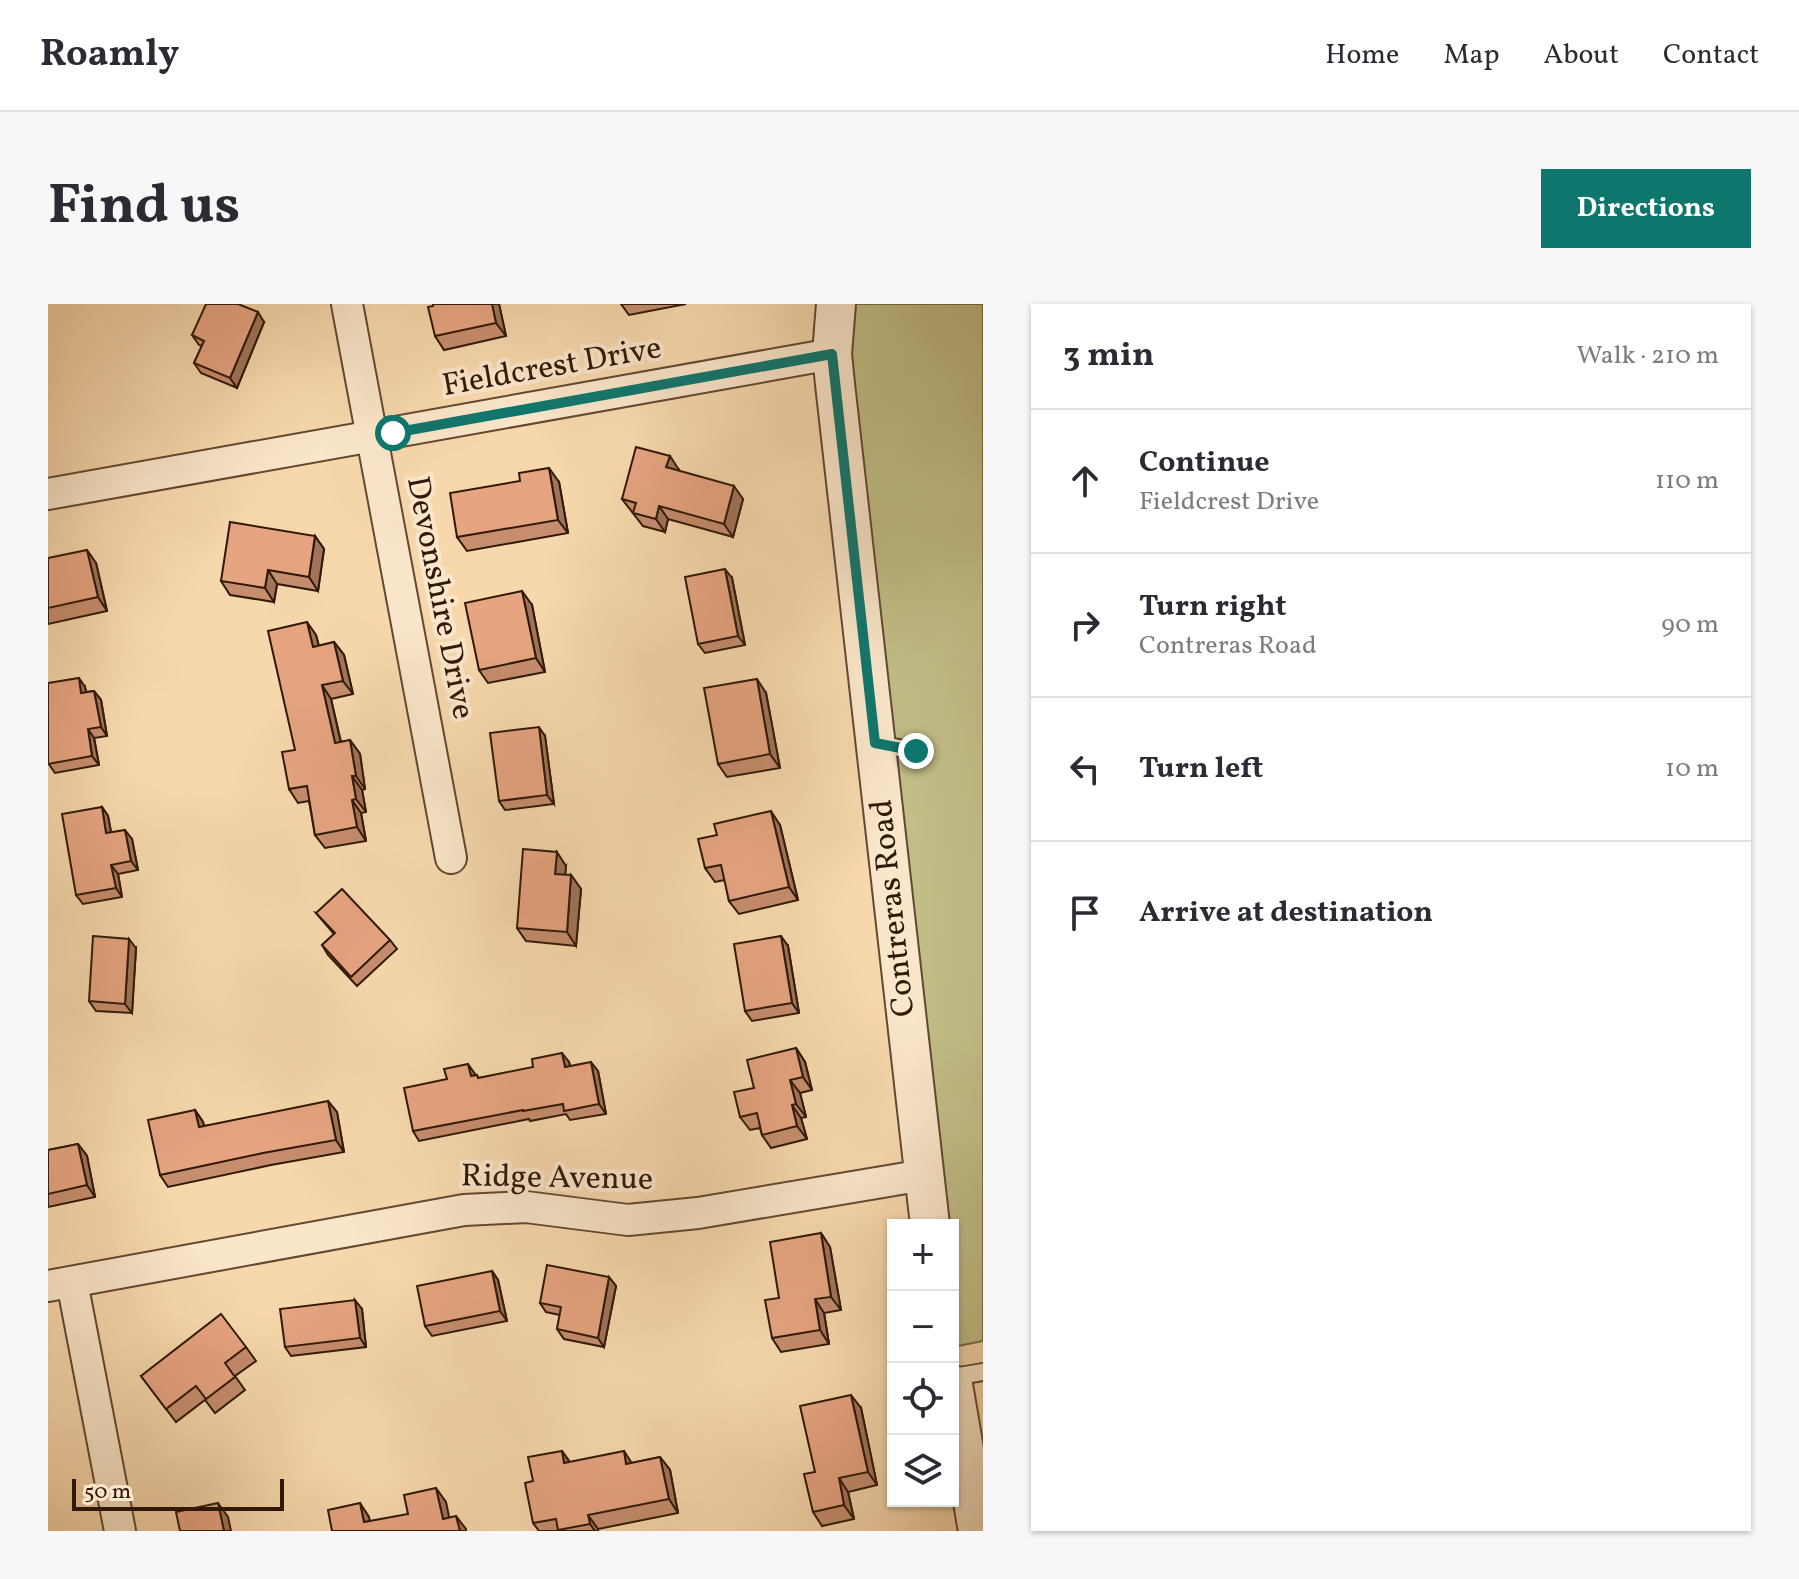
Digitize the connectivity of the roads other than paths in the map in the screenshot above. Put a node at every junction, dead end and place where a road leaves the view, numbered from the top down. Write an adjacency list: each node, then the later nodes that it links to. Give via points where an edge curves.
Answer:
1 (347, 304): 4 (street, Devonshire Drive)
2 (836, 304): 3 (street, Contreras Road)
3 (832, 354): 4 (street, Fieldcrest Drive); 6 (street, Contreras Road)
4 (372, 437): 5 (street, Fieldcrest Drive); 8 (street, Devonshire Drive)
5 (48, 494)
6 (875, 743): 7 (lane); 9 (street, Contreras Road)
7 (916, 751)
8 (451, 858)
9 (924, 1175): 10 (street, Contreras Road); 11 (street, Ridge Avenue, via 628,1220 526,1207 464,1210)
10 (929, 1219)
11 (60, 1284): 15 (street)
12 (983, 1372): 13 (lane)
13 (959, 1376)
14 (959, 1420): 16 (street)
15 (120, 1531)
16 (978, 1531)

